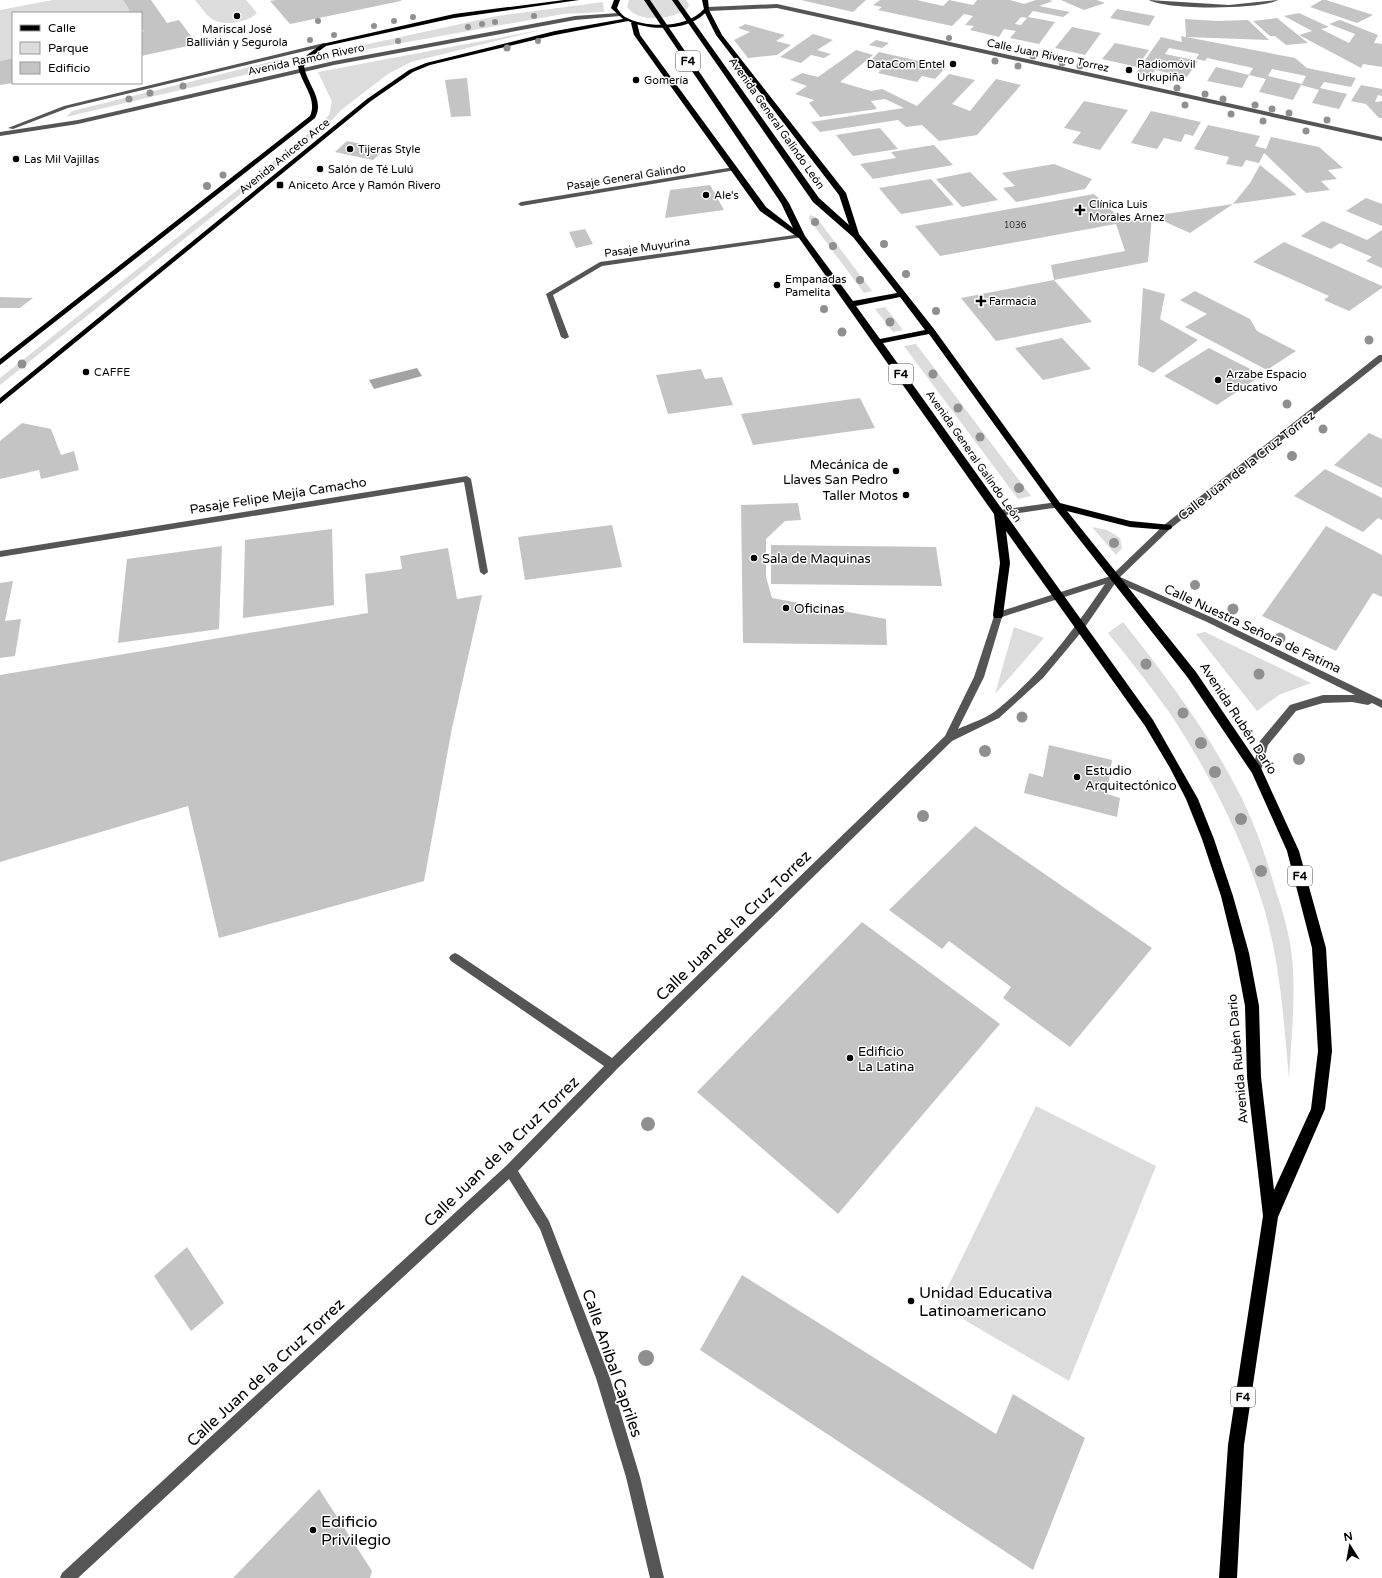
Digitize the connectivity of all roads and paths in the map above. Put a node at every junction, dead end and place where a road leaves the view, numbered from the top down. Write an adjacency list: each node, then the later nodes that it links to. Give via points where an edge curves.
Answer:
1 (527, 0): 11 (main road)
2 (576, 0): 11 (main road, Avenida Ramón Rivero)
3 (617, 0): 10 (main road, via 614,8)
4 (647, 0): 19 (highway, Avenida General Galindo León / F4, via 785,203)
5 (675, 0): 18 (highway, Avenida General Galindo León / F4, via 816,200)
6 (705, 0): 9 (main road, via 708,5)
7 (1152, 0): 8 (street, via 1221,6)
8 (1275, 0)
9 (706, 12): 12 (main road, via 671,26); 15 (street, Calle Juan Rivero Torrez, via 777,6); 18 (highway, via 719,35 843,195)
10 (618, 15): 12 (main road); 14 (street, Avenida Ramón Rivero, via 575,18 342,61 78,122)
11 (454, 16): 13 (main road, Avenida Ramón Rivero)
12 (630, 22): 16 (highway); 27 (main road, Avenida Aniceto Arce, via 547,35 410,71 369,100)
13 (324, 45): 14 (street, Avenida Ramón Rivero, via 66,107); 26 (main road, Avenida Aniceto Arce, via 301,66 303,76 317,102 317,111 305,124)
14 (0, 133)
15 (1382, 139)
16 (734, 169): 17 (street, Pasaje General Galindo); 19 (highway, via 763,209)
17 (521, 204)
18 (856, 235): 20 (highway, Avenida General Galindo León / F4)
19 (800, 236): 21 (highway, Avenida General Galindo León / F4); 23 (street, Pasaje Muyurina, via 600,264 549,294)
20 (902, 294): 21 (highway); 22 (highway, Avenida General Galindo León / F4)
21 (851, 304): 24 (highway, Avenida General Galindo León / F4)
22 (931, 331): 24 (highway); 28 (highway, Avenida General Galindo León / F4)
23 (565, 337)
24 (878, 342): 29 (highway, Avenida General Galindo León / F4)
25 (1382, 357): 30 (street, Calle Juan de la Cruz Torrez)
26 (0, 363)
27 (0, 402)
28 (1057, 505): 29 (street); 30 (highway, via 1130,524); 33 (highway, Avenida General Galindo León / F4)
29 (999, 513): 34 (highway, Avenida General Galindo León / F4); 35 (highway, via 1005,563)
30 (1167, 528): 33 (street, Calle Juan de la Cruz Torrez)
31 (0, 554): 32 (street, Pasaje Felipe Mejía Camacho, via 467,479)
32 (484, 572)
33 (1114, 578): 34 (street, Calle Juan de la Cruz Torrez); 36 (street, Calle Juan de la Cruz Torrez); 37 (street, Calle Nuestra Señora de Fatima, via 1210,620); 39 (highway, Avenida Rubén Darío / F4, via 1192,675)
34 (1057, 596): 35 (street, Calle Juan de la Cruz Torrez); 36 (highway, Avenida General Galindo León / F4)
35 (998, 615): 38 (street, Calle Juan de la Cruz Torrez, via 979,677)
36 (1080, 628): 38 (street, Calle Juan de la Cruz Torrez, via 1040,676 996,715); 43 (highway, Avenida Rubén Darío / F4, via 1149,723 1174,764 1203,826 1227,896 1252,1006 1254,1077)
37 (1381, 704): 39 (street, Calle Nuestra Señora de Fatima, via 1352,698 1323,699 1293,708 1263,744)
38 (949, 738): 41 (street, Calle Juan de la Cruz Torrez)
39 (1257, 771): 43 (highway, Avenida Rubén Darío / F4, via 1293,851 1318,948 1326,1051 1318,1109)
40 (455, 958): 41 (street)
41 (613, 1065): 42 (street, Calle Juan de la Cruz Torrez)
42 (510, 1170): 44 (street, Calle Juan de la Cruz Torrez); 45 (street, Calle Aníbal Capriles, via 544,1224 603,1378 633,1477)
43 (1270, 1217): 46 (highway, Avenida Rubén Darío / F4, via 1236,1445)
44 (67, 1578)
45 (656, 1578)
46 (1228, 1578)

